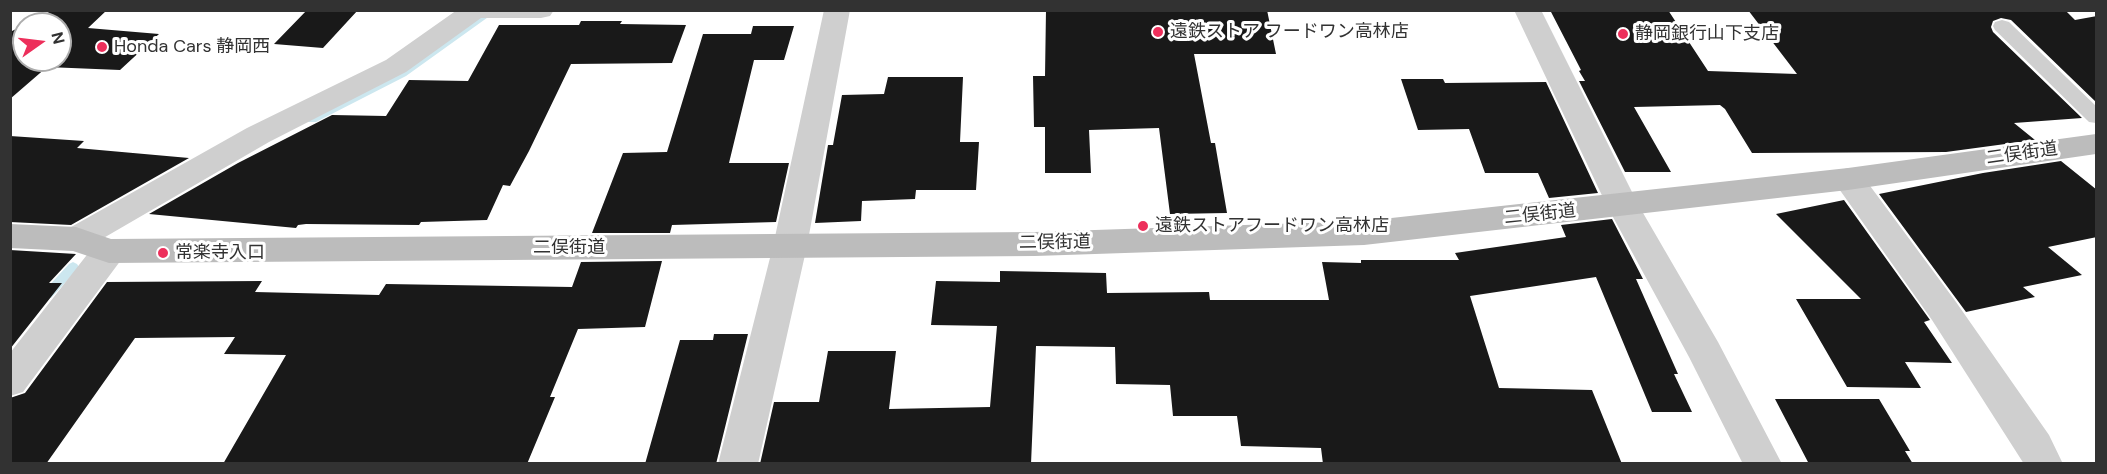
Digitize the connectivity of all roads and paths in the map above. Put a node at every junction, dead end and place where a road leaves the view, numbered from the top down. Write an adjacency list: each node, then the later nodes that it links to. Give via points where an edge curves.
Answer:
1 (541, 10): 4 (street)
2 (837, 10): 11 (street)
3 (1527, 10): 8 (street)
4 (485, 11): 10 (street, via 396,66 258,135)
5 (2002, 26): 6 (lane)
6 (2095, 139): 7 (street, 二俣街道)
7 (1848, 179): 8 (street, 二俣街道); 16 (street, via 1944,311)
8 (1623, 206): 11 (street, 二俣街道, via 1364,233 1035,244); 15 (street)
9 (10, 236): 10 (street, 二俣街道)
10 (76, 239): 12 (street, 二俣街道)
11 (790, 246): 12 (street, 二俣街道); 14 (street)
12 (109, 251): 13 (street)
13 (10, 381)
14 (738, 464)
15 (1763, 464)
16 (2044, 464)

